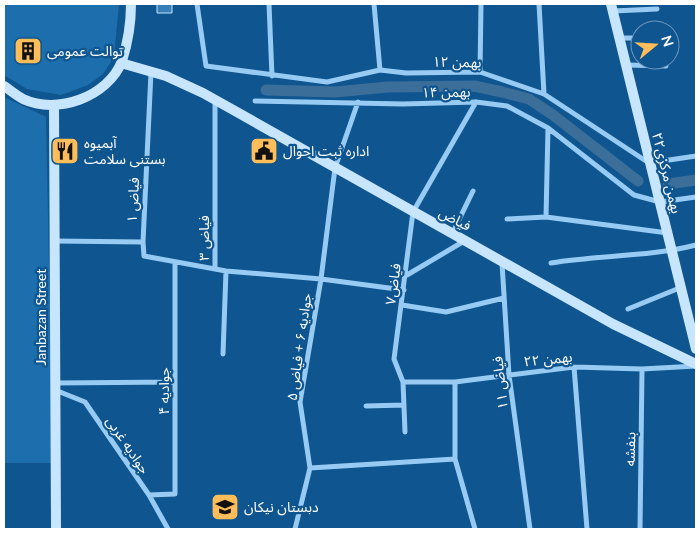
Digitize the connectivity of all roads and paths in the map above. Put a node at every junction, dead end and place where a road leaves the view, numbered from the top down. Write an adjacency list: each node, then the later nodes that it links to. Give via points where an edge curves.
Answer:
1 (131, 4): 11 (street, via 130,27)
2 (197, 4): 17 (street, بهمن ۱۲, via 206,66)
3 (269, 4): 17 (street)
4 (374, 4): 14 (street)
5 (481, 4): 16 (street)
6 (538, 4): 19 (street)
7 (612, 7): 8 (street); 9 (street, ۲۲بهمن مرکزی)
8 (658, 9)
9 (620, 38): 10 (street); 12 (street, ۲۲بهمن مرکزی)
10 (630, 38)
11 (121, 62): 15 (street, فیاض); 24 (street, via 108,82 83,99)
12 (627, 64): 13 (street); 27 (street, ۲۲بهمن مرکزی)
13 (630, 64)
14 (380, 70): 16 (street, بهمن ۱۲); 17 (street, بهمن ۱۲, via 328,82)
15 (150, 72): 20 (street, فیاض, via 166,76); 39 (street, فیاض ۱)
16 (480, 72): 19 (street, بهمن ۱۲)
17 (272, 76)
18 (4, 86): 24 (street, via 24,99)
19 (544, 94): 27 (street, بهمن ۱۲)
20 (215, 101): 28 (street, فیاض); 45 (street, فیاض ۳)
21 (255, 101): 22 (street, بهمن ۱۴)
22 (358, 102): 23 (street, بهمن ۱۴); 28 (street, جوادیه ۶ + فیاض ۵)
23 (476, 102): 25 (street, بهمن ۱۴, via 507,106); 32 (street)
24 (54, 105): 38 (street, Janbazan Street)
25 (548, 128): 31 (street, بهمن ۱۴, via 634,195); 33 (street)
26 (696, 156): 27 (street)
27 (650, 162): 31 (street, ۲۲بهمن مرکزی)
28 (335, 168): 32 (street, فیاض); 48 (street, جوادیه ۶ + فیاض ۵)
29 (473, 191): 36 (street)
30 (696, 197): 31 (street)
31 (660, 202): 35 (street, ۲۲بهمن مرکزی)
32 (413, 212): 36 (street, فیاض); 47 (street, فیاض۷)
33 (546, 217): 34 (street); 35 (street)
34 (508, 219)
35 (668, 233): 41 (street, ۲۲بهمن مرکزی)
36 (452, 234): 37 (street, فیاض)
37 (466, 240): 43 (street, فیاض); 47 (street)
38 (54, 241): 39 (street); 63 (street, Janbazan Street)
39 (142, 242): 42 (street, فیاض ۱, via 144,256)
40 (696, 245): 41 (street)
41 (673, 251): 44 (street); 49 (street, ۲۲بهمن مرکزی)
42 (175, 262): 45 (street, فیاض ۱); 60 (street, جوادیه ۴)
43 (502, 263): 51 (street, فیاض ۱۱); 56 (street, فیاض)
44 (551, 263)
45 (215, 269): 46 (street, فیاض ۳)
46 (226, 271): 48 (street, فیاض ۳); 55 (street)
47 (406, 275): 50 (street, فیاض۷)
48 (321, 279): 50 (street, فیاض ۳); 68 (street, جوادیه ۶ + فیاض ۵, via 300,402)
49 (682, 286): 53 (street); 54 (street, ۲۲بهمن مرکزی)
50 (404, 290): 52 (street, فیاض۷)
51 (504, 298): 52 (street, via 446,312); 59 (street, فیاض ۱۱)
52 (402, 305): 61 (street, فیاض۷, via 394,359)
53 (628, 309)
54 (696, 349)
55 (223, 354)
56 (696, 365): 58 (street, بهمن ۲۲)
57 (574, 367): 58 (street, بهمن ۲۲); 59 (street, بهمن ۲۲); 75 (street)
58 (642, 369): 76 (street, بنفشه)
59 (509, 375): 62 (street, بهمن ۲۲); 74 (street, فیاض ۱۱)
60 (175, 382): 63 (street); 69 (street, جوادیه ۴, via 175,494)
61 (403, 382): 62 (street, بهمن ۲۲); 64 (street)
62 (455, 382): 67 (street)
63 (55, 387): 69 (street, جوادیه غربی, via 85,402); 70 (street, Janbazan Street)
64 (404, 405): 65 (street); 66 (street)
65 (366, 406)
66 (405, 432)
67 (455, 459): 68 (street); 73 (street)
68 (310, 468): 72 (street, جوادیه ۶ + فیاض ۵)
69 (149, 495): 71 (street, جوادیه غربی)
70 (56, 529)
71 (168, 529)
72 (294, 529)
73 (475, 529)
74 (530, 529)
75 (587, 529)
76 (640, 529)

